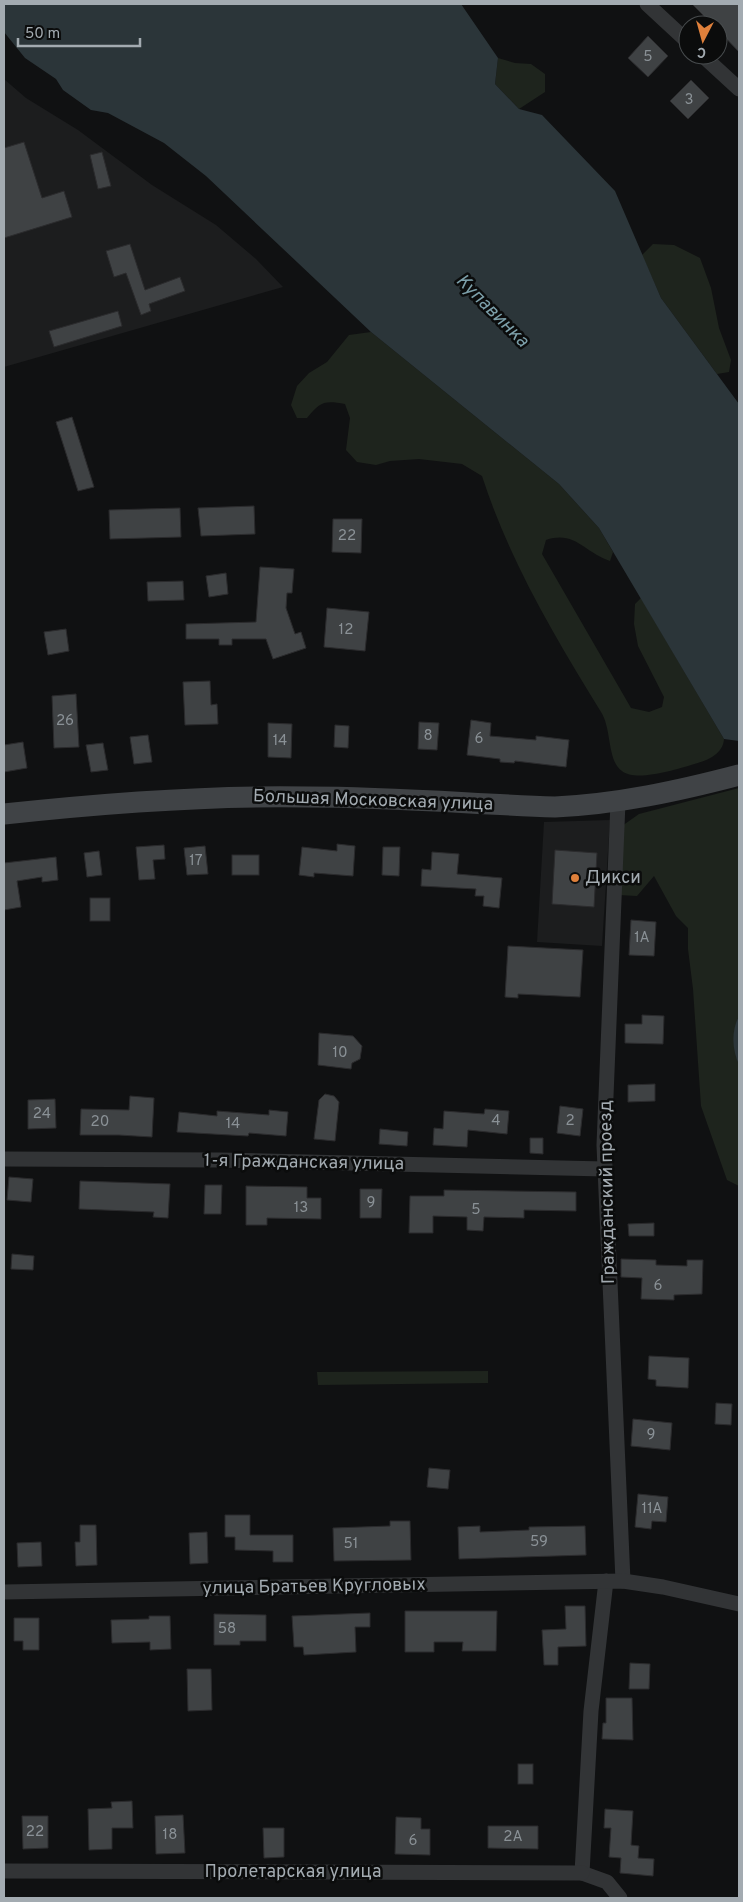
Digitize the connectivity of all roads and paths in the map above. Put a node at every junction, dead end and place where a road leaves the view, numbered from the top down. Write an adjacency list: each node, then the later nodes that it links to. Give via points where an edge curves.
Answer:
1 (647, 4): 2 (street)
2 (678, 33)
3 (713, 65): 4 (street)
4 (739, 89)
5 (739, 775): 6 (main road, Большая Московская улица)
6 (618, 802): 7 (main road, Большая Московская улица, via 555,807 309,796 201,798); 9 (street, Гражданский проезд)
7 (4, 814)
8 (4, 1159): 9 (street, 1-я Гражданская улица, via 220,1160)
9 (605, 1169): 11 (street, Гражданский проезд)
10 (606, 1581): 11 (street, улица Братьев Кругловых); 12 (street, улица Братьев Кругловых); 15 (street, via 591,1711)
11 (623, 1581): 13 (street, улица Братьев Кругловых)
12 (4, 1592)
13 (739, 1604)
14 (4, 1871): 15 (street, Пролетарская улица)
15 (582, 1873): 16 (street, Пролетарская улица, via 607,1882)
16 (620, 1898)

